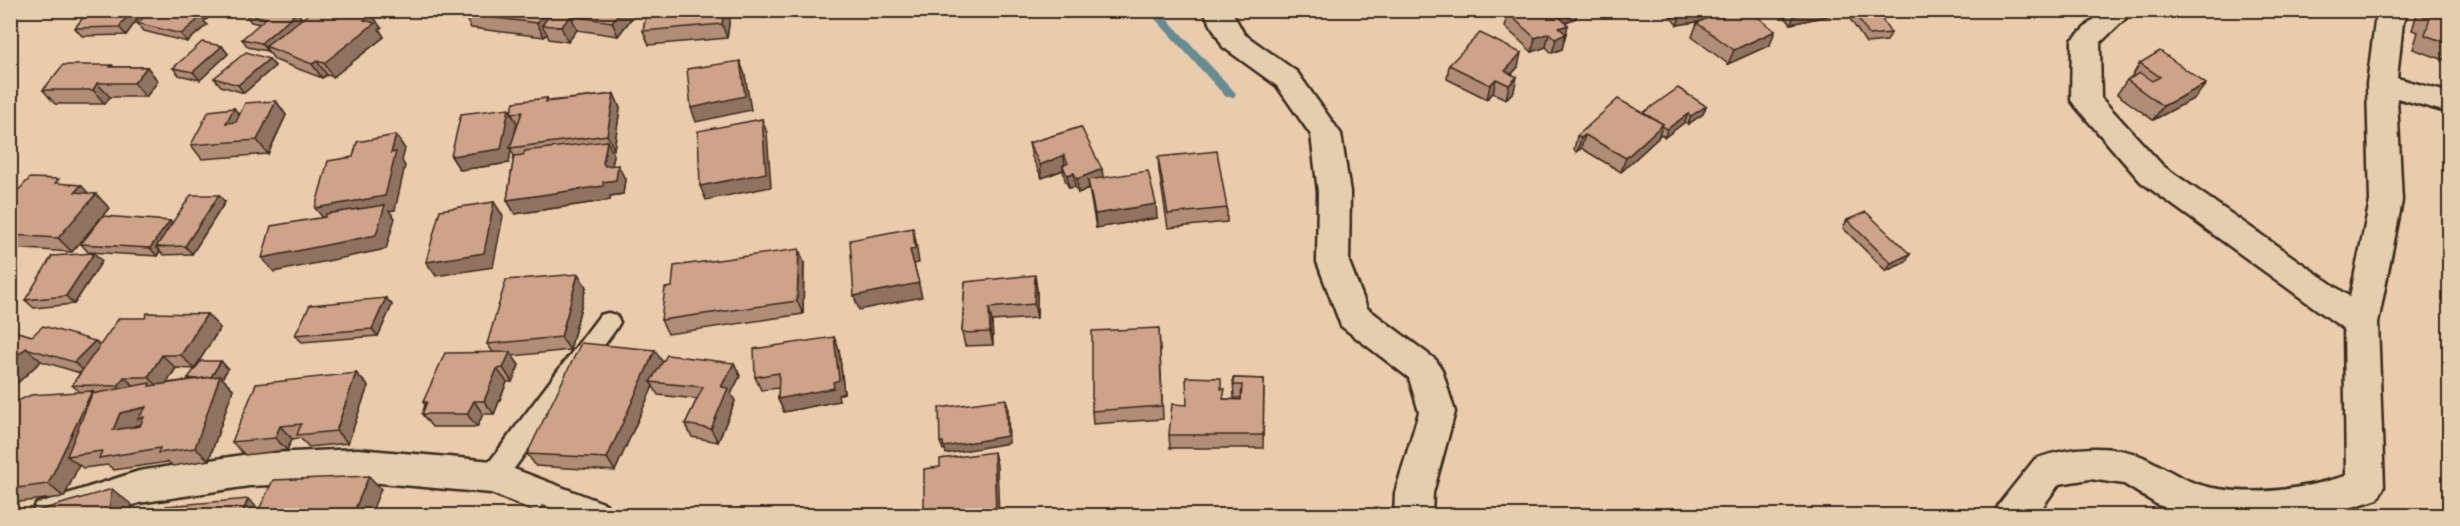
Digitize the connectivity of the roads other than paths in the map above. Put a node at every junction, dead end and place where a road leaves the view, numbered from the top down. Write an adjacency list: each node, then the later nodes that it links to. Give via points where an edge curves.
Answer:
1 (1217, 10): 11 (street, via 1233,39 1287,79 1326,134 1334,192 1334,262 1353,316 1424,370 1437,412 1414,493)
2 (2111, 10): 7 (street, via 2113,17 2086,40 2086,100 2152,174)
3 (2395, 10): 4 (street)
4 (2382, 84): 5 (street); 7 (street, via 2386,201)
5 (2450, 103)
6 (608, 322): 8 (lane)
7 (2361, 323): 12 (street, via 2364,487 2310,503 2271,508 2219,506 2171,493 2131,470 2090,463 2048,470)
8 (493, 477): 9 (street, via 358,465 249,470 139,487); 10 (street)
9 (50, 516)
10 (592, 516)
11 (1413, 516)
12 (2013, 516)

